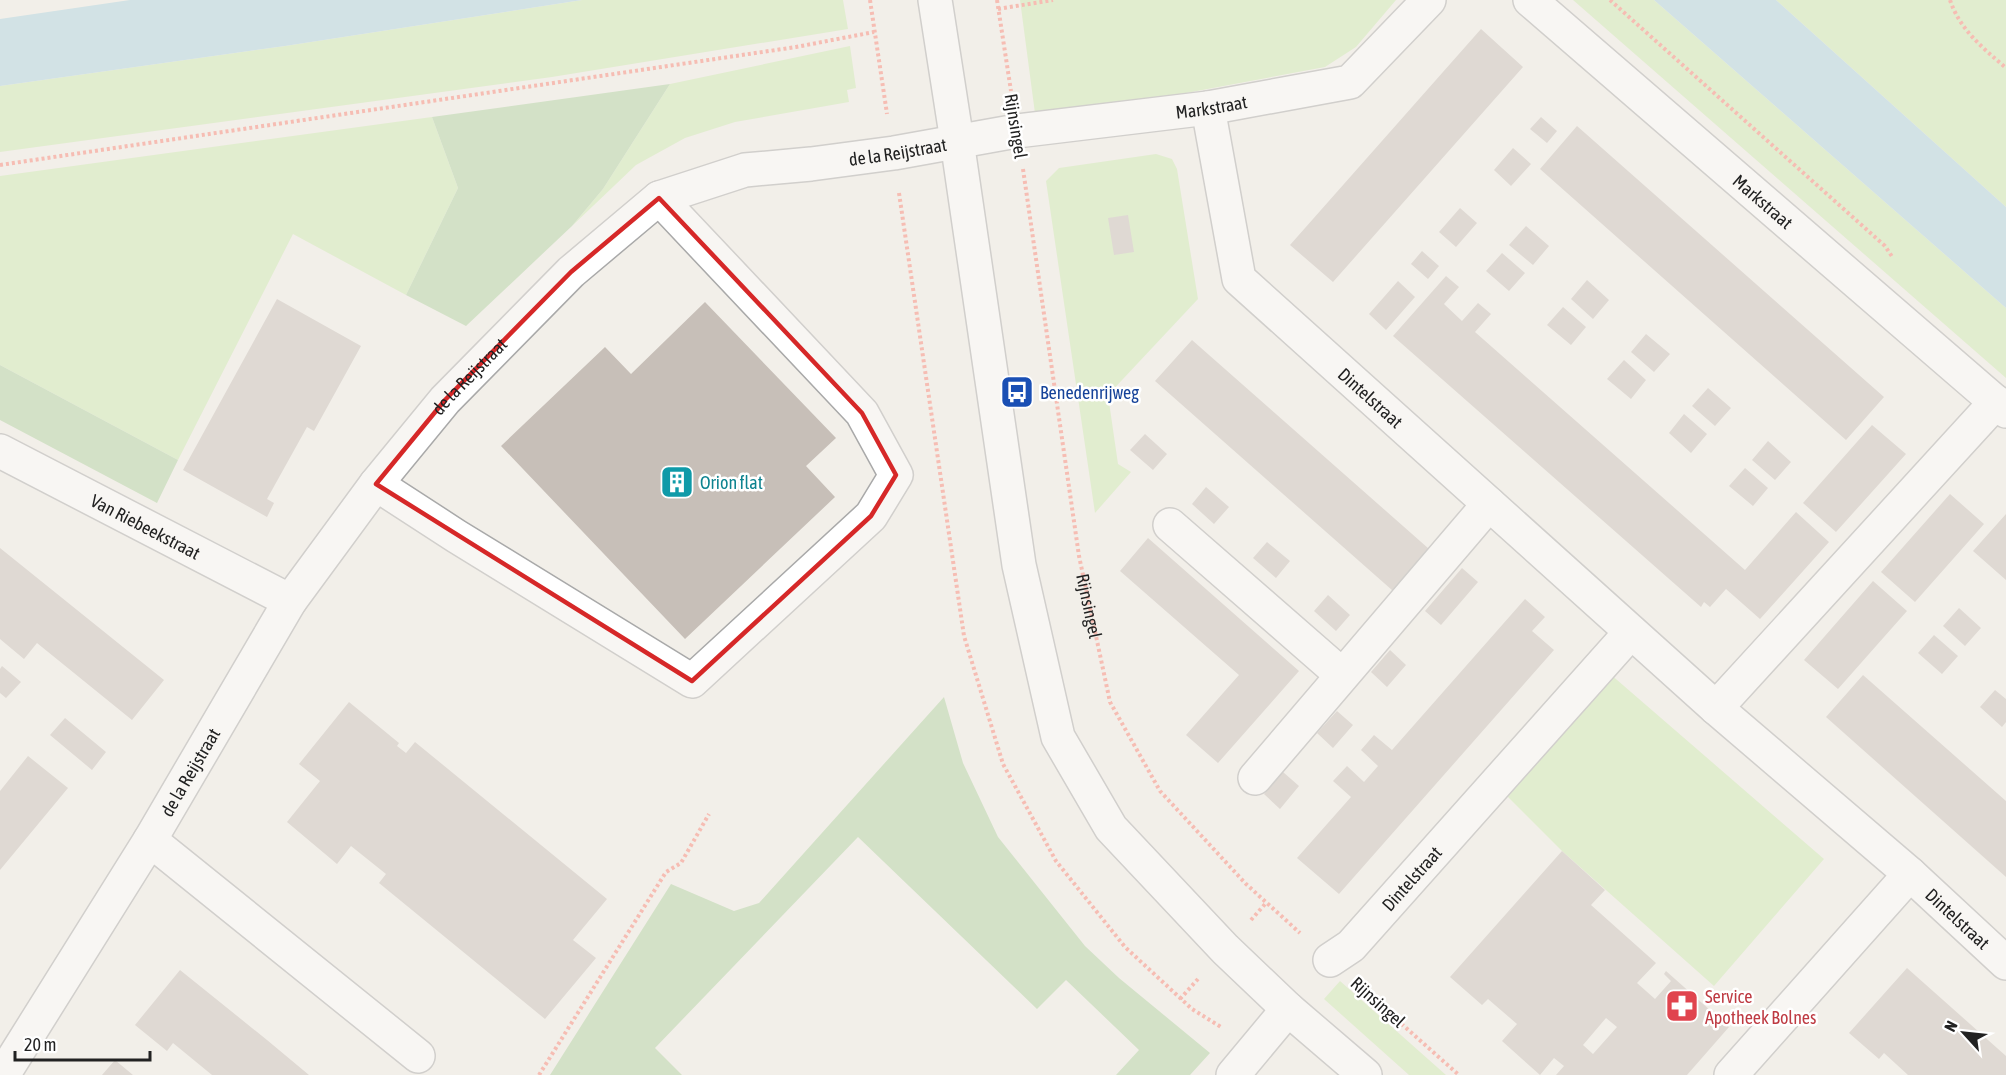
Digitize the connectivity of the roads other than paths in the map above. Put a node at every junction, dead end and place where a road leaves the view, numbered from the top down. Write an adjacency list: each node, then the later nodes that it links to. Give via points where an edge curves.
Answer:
1 (934, 0): 5 (street)
2 (1429, 0): 4 (street, Markstraat, via 1350,82)
3 (1530, 0): 7 (street, Markstraat)
4 (1208, 108): 5 (street, Markstraat); 10 (street, Dintelstraat, via 1239,279)
5 (957, 141): 6 (street, de la Reijstraat, via 894,153 745,170); 21 (street, via 1018,565 1058,737 1111,828 1225,949)
6 (659, 198): 9 (street, de la Reijstraat, via 571,272 445,400); 9 (street, via 862,413 896,475 871,516 692,681)
7 (2001, 406): 15 (street, Markstraat)
8 (0, 451): 12 (street, Van Riebeekstraat)
9 (376, 484): 12 (street, de la Reijstraat)
10 (1488, 504): 13 (street, Dintelstraat); 14 (street)
11 (1170, 525): 14 (street)
12 (290, 601): 17 (street, de la Reijstraat)
13 (1630, 632): 15 (street, Dintelstraat); 19 (street, Dintelstraat, via 1351,946)
14 (1342, 675): 16 (street)
15 (1716, 708): 18 (street, Dintelstraat)
16 (1255, 778)
17 (150, 840): 22 (street); 23 (street, de la Reijstraat)
18 (1910, 874): 20 (street, Dintelstraat); 26 (street, Dintelstraat)
19 (1330, 960)
20 (2006, 963)
21 (1288, 1009): 24 (street); 25 (street)
22 (418, 1056)
23 (3, 1075)
24 (1233, 1075)
25 (1365, 1075)
26 (1731, 1075)

